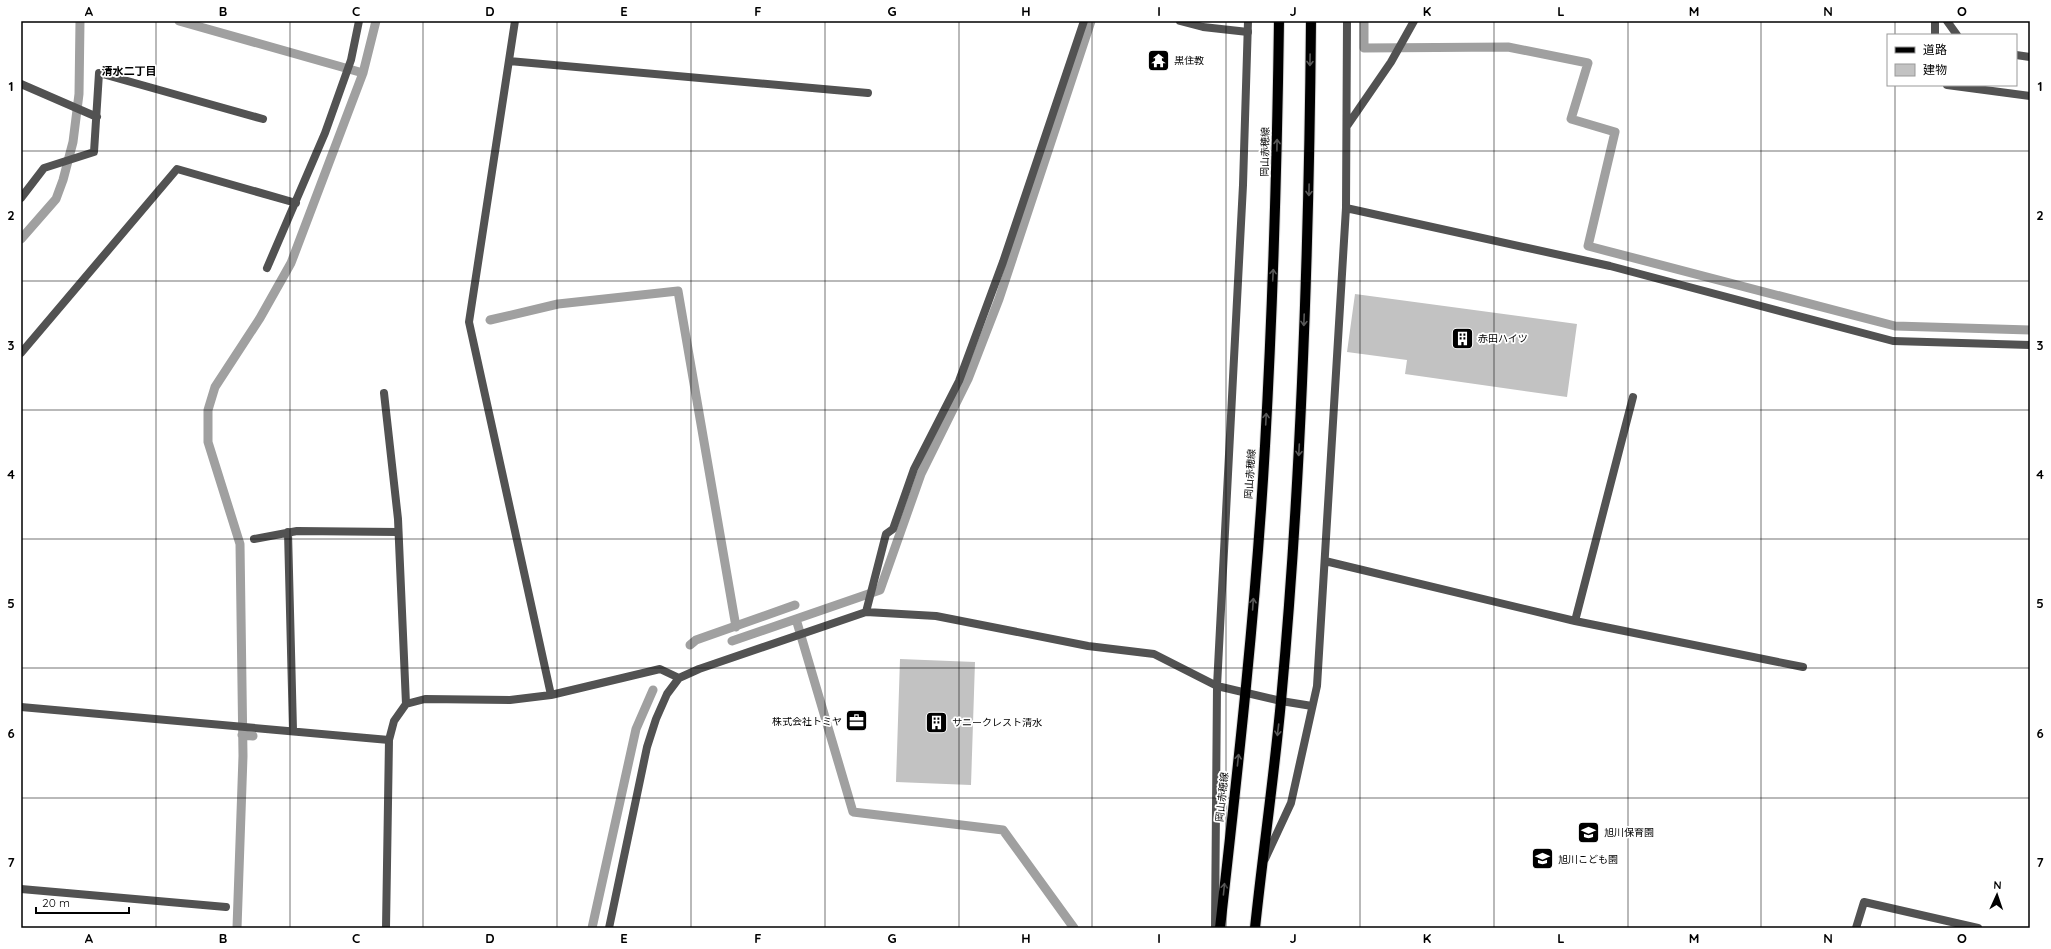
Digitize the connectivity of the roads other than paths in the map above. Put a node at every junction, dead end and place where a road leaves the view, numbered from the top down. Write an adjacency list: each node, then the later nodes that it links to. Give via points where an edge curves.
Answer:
1 (359, 21): 26 (street, via 351,60 326,133)
2 (515, 21): 17 (street)
3 (1084, 21): 37 (street, via 1003,262 961,374 914,469 893,529 886,534)
4 (1180, 21): 12 (street, via 1203,27)
5 (1248, 21): 12 (street)
6 (1279, 21): 42 (main road, 岡山赤穂線, one-way to 6, via 1265,439 1276,202)
7 (1311, 21): 44 (main road, one-way to 44, via 1309,202 1299,452)
8 (1347, 21): 24 (street)
9 (1414, 21): 24 (street)
10 (1935, 21): 13 (street)
11 (1947, 21): 14 (street)
12 (1248, 32): 41 (street, via 1243,185)
13 (1935, 34)
14 (1957, 34)
15 (2017, 55): 16 (street)
16 (2030, 57)
17 (509, 60): 20 (street); 43 (street, via 469,322)
18 (21, 84): 22 (street)
19 (1955, 86): 21 (street)
20 (868, 93)
21 (2030, 96)
22 (97, 117): 23 (street, via 99,73); 25 (street, via 94,152 44,168)
23 (263, 119)
24 (1347, 126): 27 (street)
25 (21, 198)
26 (296, 203): 28 (street); 30 (street, via 177,169)
27 (1346, 208): 29 (street, via 1610,266 1893,342); 36 (street)
28 (267, 268)
29 (2030, 345)
30 (21, 353)
31 (384, 393): 34 (street)
32 (1633, 397): 38 (street)
33 (288, 532): 34 (street); 35 (street); 48 (street)
34 (398, 532): 45 (street)
35 (254, 539)
36 (1325, 561): 38 (street); 46 (street, via 1317,686)
37 (866, 612): 40 (street); 41 (street, via 936,616 1088,646 1154,654)
38 (1575, 622): 39 (street)
39 (1803, 667)
40 (679, 678): 43 (street, via 660,670); 54 (street, via 666,694 647,747)
41 (1217, 686): 42 (street); 55 (street, via 1214,796)
42 (1246, 693): 44 (street); 56 (main road, 岡山赤穂線, one-way to 42)
43 (550, 695): 45 (street, via 510,700 425,699)
44 (1281, 701): 46 (street); 50 (main road, one-way to 50)
45 (406, 704): 49 (street, via 394,721)
46 (1312, 706): 50 (street, via 1291,803)
47 (21, 707): 48 (street)
48 (292, 730): 49 (street)
49 (389, 740): 53 (street)
50 (1262, 865): 57 (main road)
51 (21, 889): 52 (street)
52 (226, 907)
53 (386, 928)
54 (609, 928)
55 (1215, 928)
56 (1220, 928)
57 (1255, 928)
58 (1856, 928): 59 (street, via 1864,902)
59 (1978, 928)

